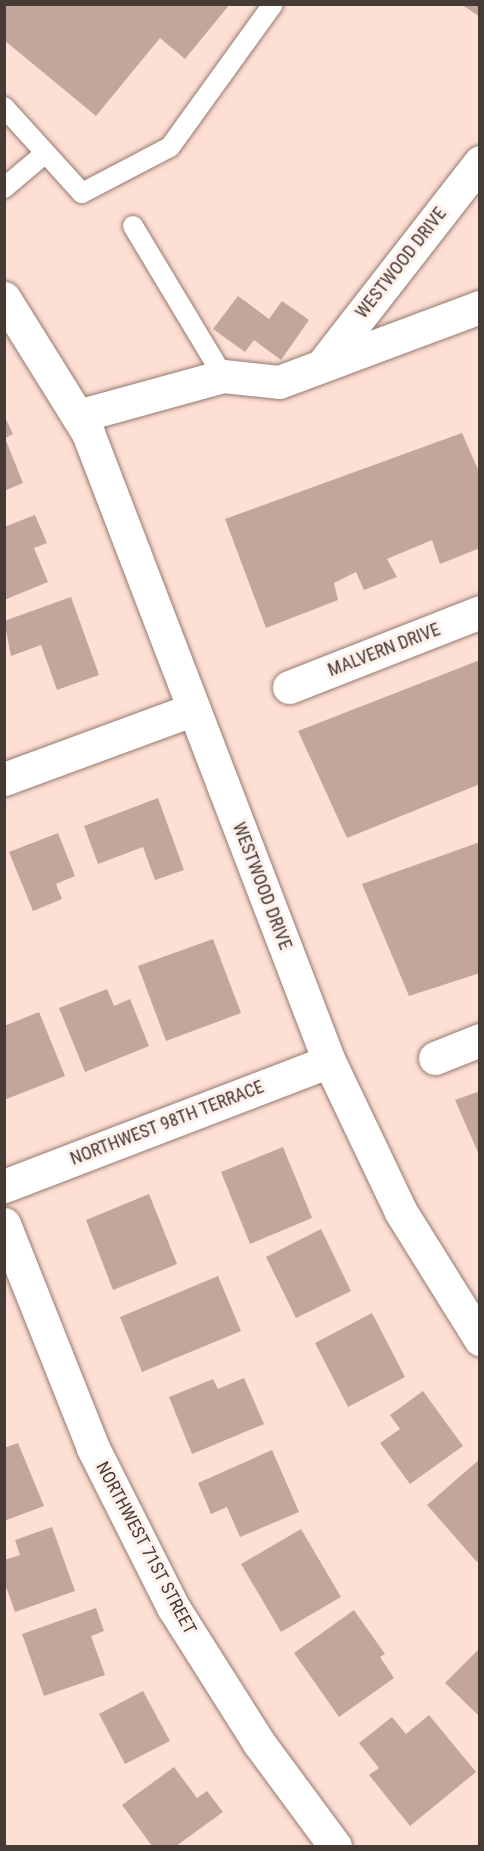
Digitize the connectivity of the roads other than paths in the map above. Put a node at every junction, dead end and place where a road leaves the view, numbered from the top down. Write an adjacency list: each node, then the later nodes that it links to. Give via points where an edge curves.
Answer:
1 (273, 4): 3 (lane, via 170,147 82,193)
2 (4, 107): 3 (lane)
3 (43, 155): 5 (lane)
4 (480, 162): 9 (street, WESTWOOD DRIVE)
5 (4, 188)
6 (133, 226): 10 (lane)
7 (4, 298): 11 (street, WESTWOOD DRIVE)
8 (480, 307): 9 (street, WESTWOOD DRIVE)
9 (323, 364): 10 (street, WESTWOOD DRIVE, via 279,382)
10 (223, 376): 11 (street, WESTWOOD DRIVE)
11 (78, 416): 14 (street, WESTWOOD DRIVE)
12 (480, 612): 13 (street, MALVERN DRIVE)
13 (289, 687)
14 (194, 709): 15 (street); 18 (street, WESTWOOD DRIVE)
15 (4, 779)
16 (480, 1040): 17 (street)
17 (435, 1058)
18 (329, 1061): 19 (street, NORTHWEST 98TH TERRACE); 21 (street, WESTWOOD DRIVE, via 401,1212)
19 (4, 1186)
20 (4, 1224): 22 (street, NORTHWEST 71ST STREET, via 93,1448 173,1607 259,1743)
21 (480, 1339)
22 (335, 1846)

